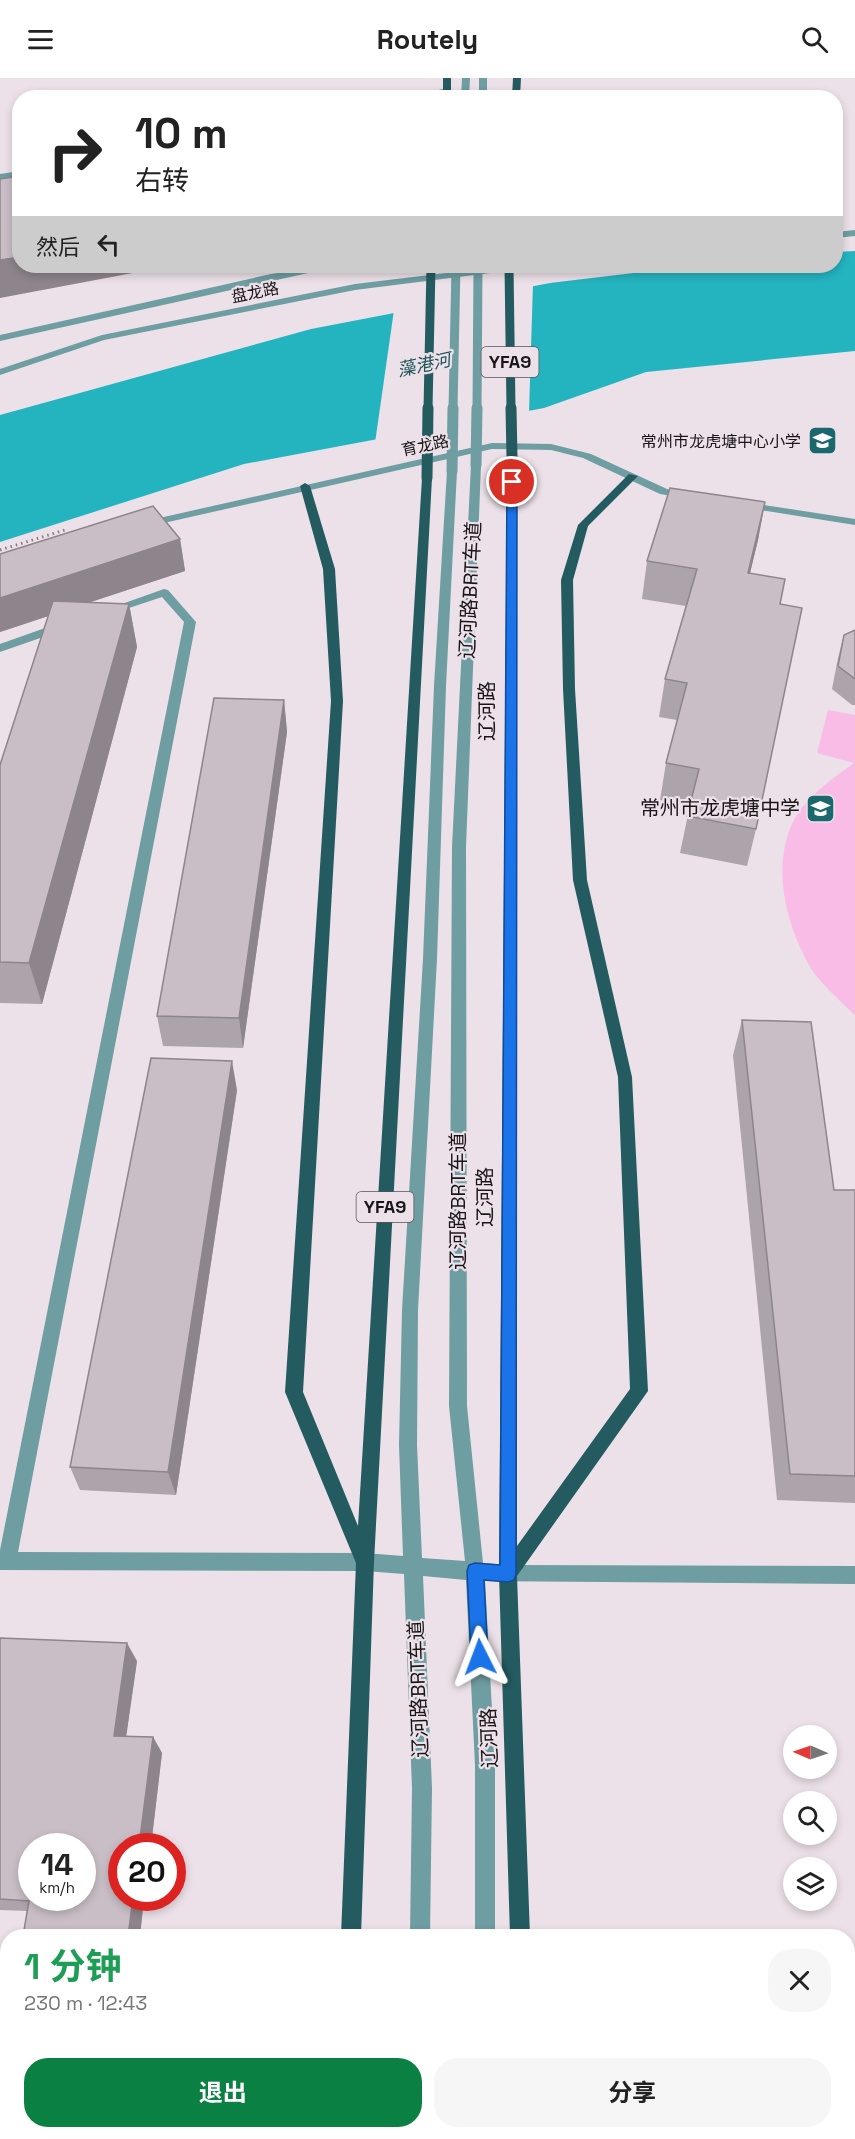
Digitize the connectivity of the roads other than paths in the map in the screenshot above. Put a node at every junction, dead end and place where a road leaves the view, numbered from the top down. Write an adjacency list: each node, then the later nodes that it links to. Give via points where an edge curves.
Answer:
1 (294, 273): 7 (street)
2 (431, 273): 19 (main road, YFA9, bridge, via 427,478)
3 (456, 273): 20 (street, 辽河路BRT车道, bridge, via 452,471 410,1310 408,1445)
4 (466, 273): 8 (street, 盘龙路, via 355,287 102,338)
5 (478, 273): 21 (street, 辽河路BRT车道, bridge, via 476,465 459,847 458,1395)
6 (509, 273): 22 (main road, 辽河路 / YFA9, bridge, via 512,458)
7 (0, 338)
8 (0, 372)
9 (633, 476): 10 (street, 育龙路, via 587,456 551,447 492,446); 11 (street, 育龙路, via 664,492); 22 (main road, via 583,525 567,580 580,880 625,1077 639,1390)
10 (305, 486): 14 (street, 育龙路); 19 (main road, via 329,569 337,700 294,1392)
11 (698, 497)
12 (731, 502): 13 (street)
13 (855, 522)
14 (131, 527)
15 (99, 614): 18 (street, via 164,592 190,622)
16 (77, 621): 17 (street)
17 (0, 648)
18 (3, 1561): 19 (street)
19 (365, 1562): 20 (street); 24 (main road, YFA9)
20 (413, 1566): 21 (street); 25 (street, 辽河路BRT车道, via 422,1788)
21 (475, 1571): 22 (street); 26 (street, 辽河路BRT车道, via 485,1765)
22 (508, 1574): 23 (street); 27 (main road, 辽河路 / YFA9)
23 (855, 1575)
24 (351, 1929)
25 (420, 1929)
26 (485, 1929)
27 (520, 1929)

